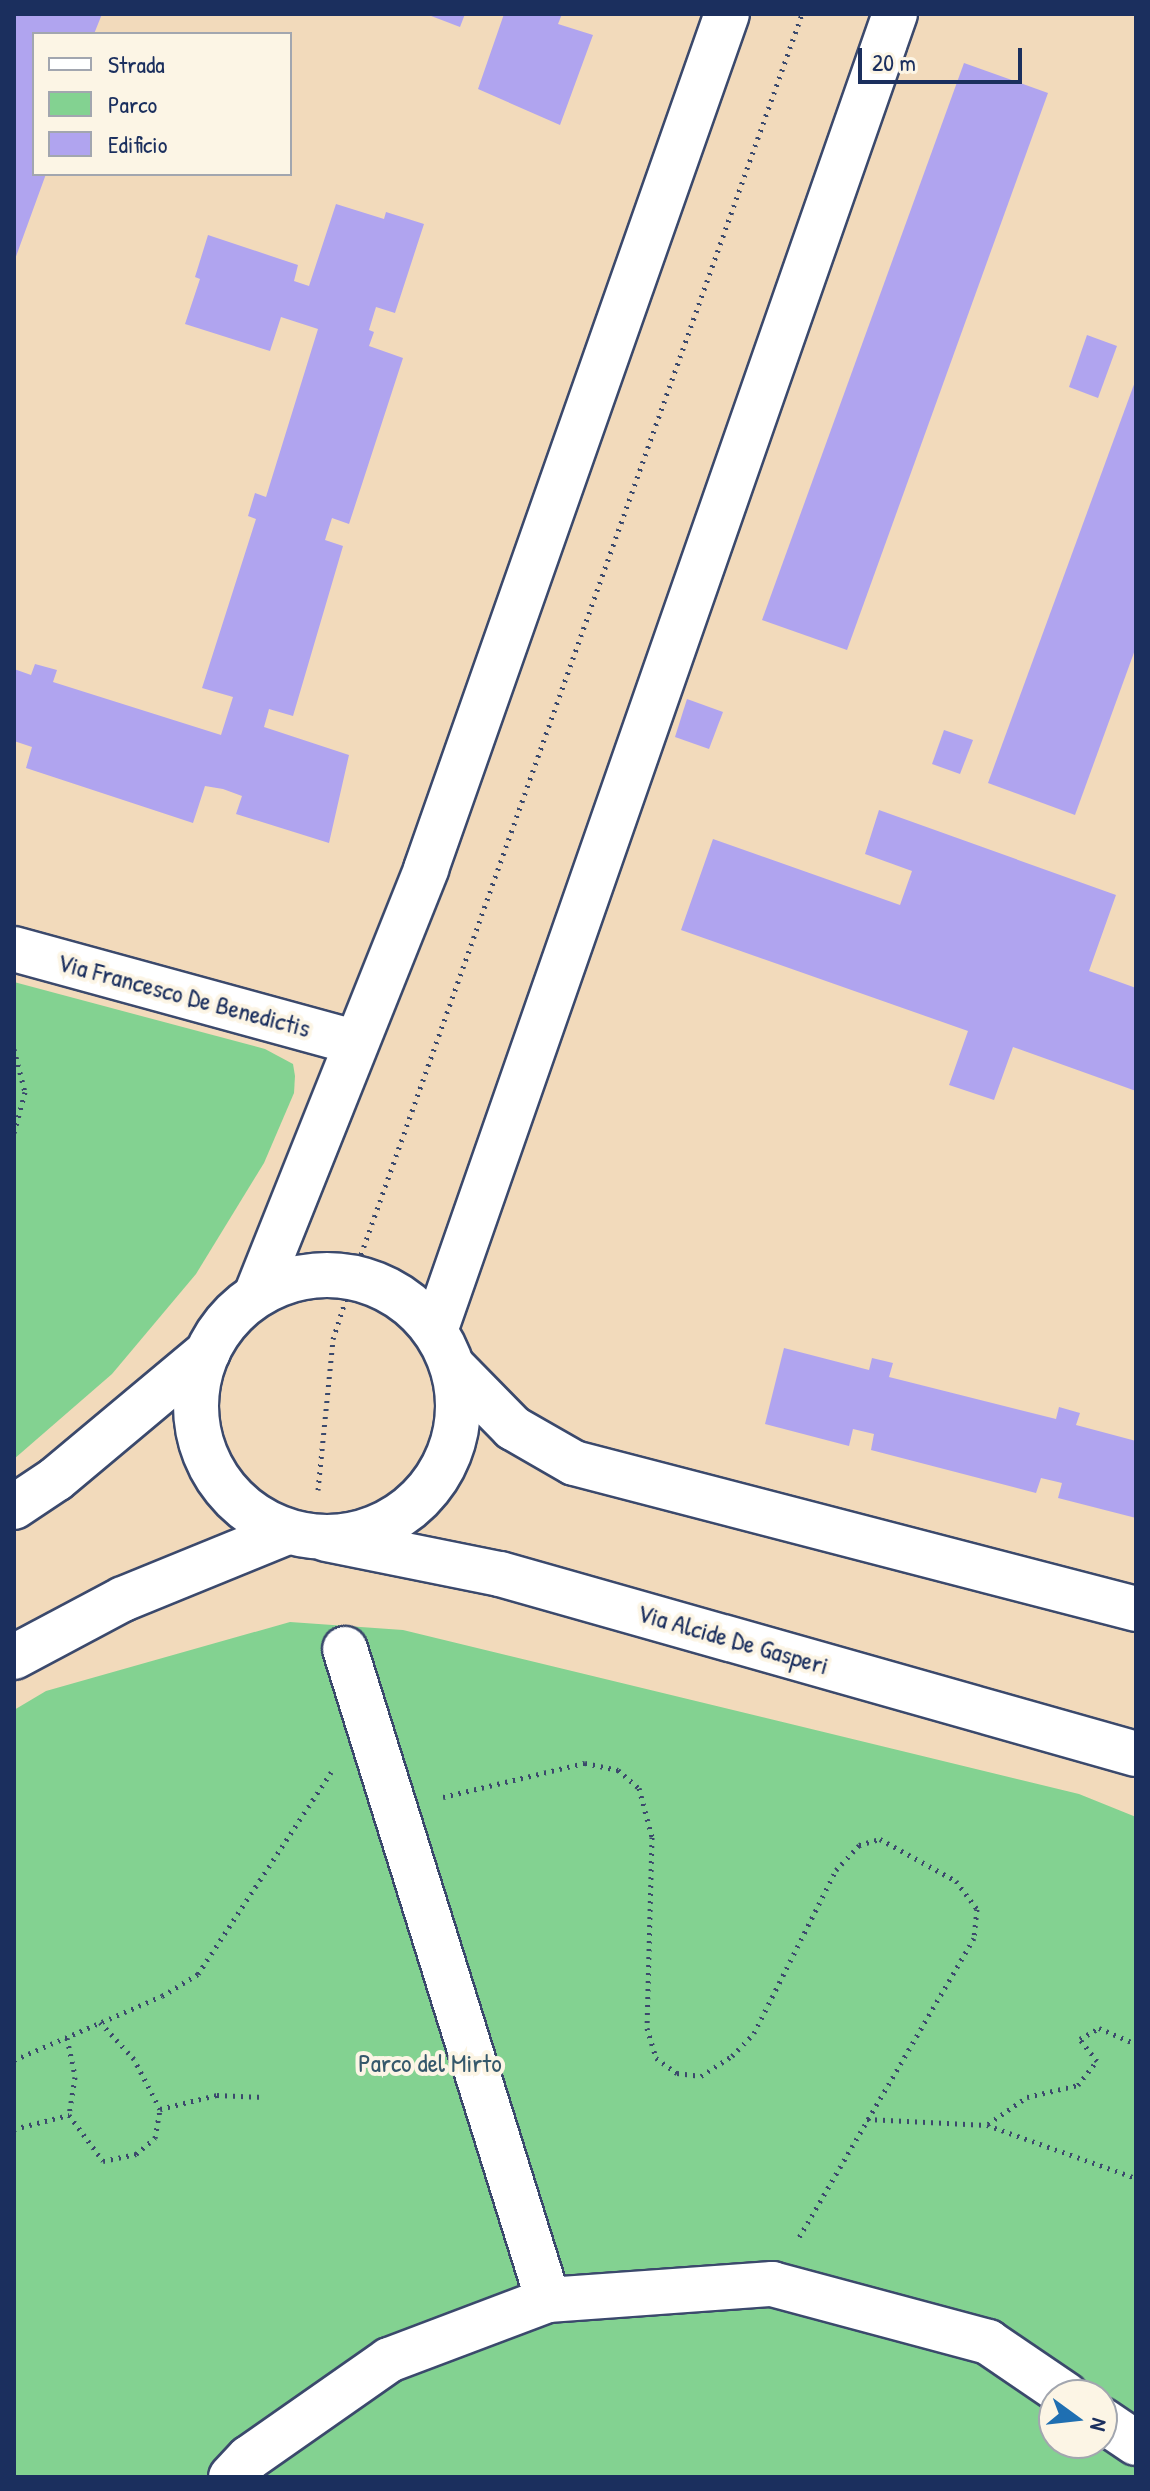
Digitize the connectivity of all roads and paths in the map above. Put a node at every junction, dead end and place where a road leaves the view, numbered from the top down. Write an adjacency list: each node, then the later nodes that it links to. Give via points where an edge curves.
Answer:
1 (727, 14): 5 (street, via 426,869)
2 (802, 14): 8 (path)
3 (895, 14): 10 (street)
4 (14, 949): 5 (street, Via Francesco De Benedictis)
5 (354, 1042): 9 (street)
6 (14, 1049): 7 (path, via 25,1092)
7 (14, 1133)
8 (353, 1277): 9 (street, via 328,1274 287,1280); 10 (street, via 407,1301); 13 (path, via 333,1339)
9 (256, 1295): 11 (street, via 220,1328)
10 (444, 1349): 13 (street, via 459,1409 452,1449 432,1486 403,1515 366,1533); 14 (street, via 513,1428 574,1463)
11 (208, 1352): 12 (street, via 56,1479); 13 (street, Via Alcide De Gasperi, via 195,1406 201,1447 219,1484 249,1514)
12 (14, 1507)
13 (308, 1536): 16 (street, via 123,1599); 18 (street, Via Alcide De Gasperi, via 500,1574)
14 (1136, 1609)
15 (345, 1649): 17 (street)
16 (14, 1657)
17 (368, 1725): 19 (street); 20 (path, via 314,1793 198,1974)
18 (1136, 1754)
19 (395, 1809): 27 (path, via 585,1763 618,1770 639,1788 652,1837 647,2028 656,2058 677,2073 701,2076 732,2056 754,2033 836,1870 859,1845 880,1839 956,1881 977,1909 974,1938); 32 (street)
20 (100, 2022): 21 (path); 25 (path, via 134,2059)
21 (67, 2037): 23 (path); 26 (path, via 75,2077)
22 (1136, 2044): 28 (path, via 1099,2028 1080,2039 1097,2061 1078,2085 1027,2097)
23 (14, 2060)
24 (263, 2097): 25 (path, via 217,2095)
25 (160, 2109): 26 (path, via 155,2138 136,2154 103,2161)
26 (69, 2115): 29 (path)
27 (867, 2119): 28 (path); 31 (path)
28 (987, 2125): 30 (path)
29 (14, 2129)
30 (1136, 2178)
31 (772, 2284): 32 (street); 33 (street, via 988,2342)
32 (548, 2300): 36 (street, via 389,2360 249,2458)
33 (1042, 2379)
34 (1118, 2431): 35 (street)
35 (1136, 2443)
36 (231, 2477)

